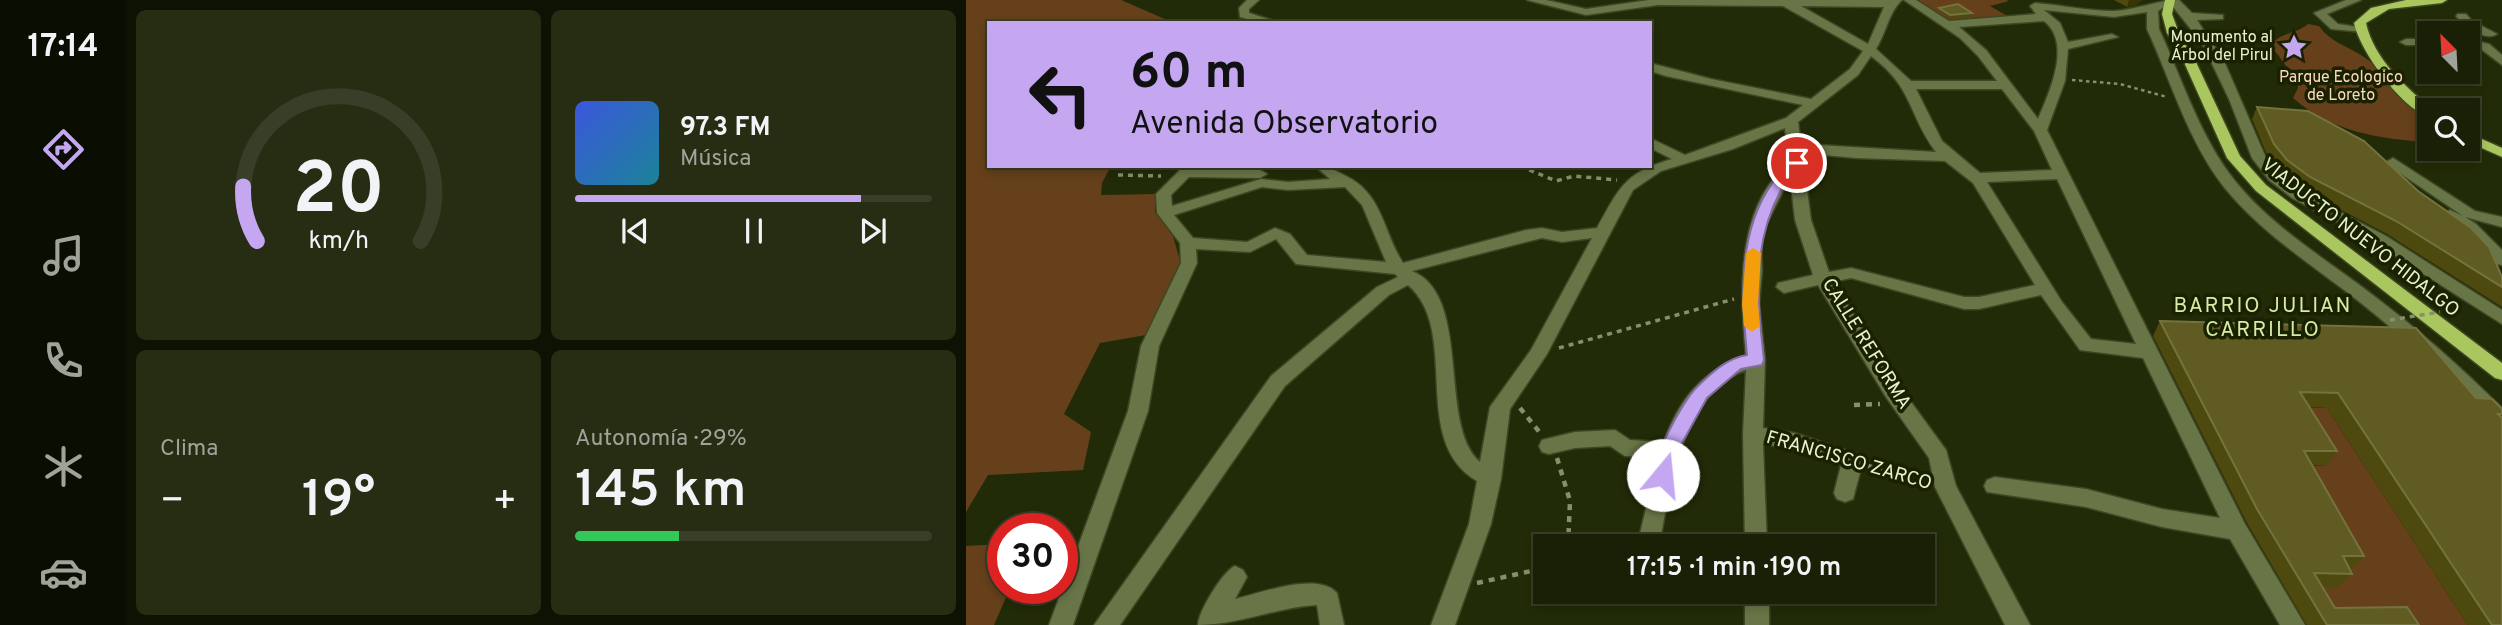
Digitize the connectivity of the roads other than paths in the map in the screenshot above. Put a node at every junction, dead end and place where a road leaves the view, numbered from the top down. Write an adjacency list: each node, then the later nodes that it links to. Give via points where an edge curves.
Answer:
1 (1254, 0): 16 (street, via 1244,8)
2 (1532, 0): 11 (street)
3 (1909, 0): 18 (street)
4 (2357, 0): 19 (street, via 2319,13 2335,26)
5 (2442, 0): 19 (main road, via 2379,9 2365,15)
6 (1640, 2): 7 (street); 11 (street)
7 (1784, 2): 10 (street); 25 (street)
8 (1894, 2): 10 (street); 25 (street)
9 (2166, 2): 12 (street); 14 (street, via 2114,14 2035,6); 60 (street, via 2150,17 2153,29 2212,157 2246,204); 63 (main road, VIADUCTO NUEVO HIDALGO, via 2168,22 2234,158 2246,173)
10 (1853, 3)
11 (1586, 12): 17 (street)
12 (2190, 16): 15 (street); 58 (street, via 2211,47 2257,156 2278,180)
13 (2462, 16): 21 (street)
14 (2046, 17): 18 (street); 24 (street, via 2059,31)
15 (2219, 17)
16 (1247, 19)
17 (1570, 21)
18 (1947, 25): 29 (street, via 1982,53)
19 (2360, 30): 30 (main road, via 2383,67)
20 (2112, 37): 24 (street)
21 (2483, 37): 26 (street)
22 (2417, 40): 23 (street)
23 (2406, 42)
24 (2061, 47): 33 (street, via 2060,79)
25 (1868, 51): 28 (street, via 1885,60); 31 (street, via 1854,72)
26 (2499, 55)
27 (1652, 68): 31 (street, via 1708,85)
28 (1908, 85): 29 (street); 38 (street, via 1940,150)
29 (2004, 85): 33 (street)
30 (2417, 101)
31 (1814, 104): 32 (street)
32 (1791, 121): 37 (street, CALLE REFORMA); 39 (street)
33 (2039, 130): 44 (street)
34 (1652, 143): 39 (street)
35 (2480, 143): 36 (main road)
36 (2502, 153)
37 (1796, 156): 38 (street); 55 (street, CALLE REFORMA, via 1803,220); 62 (street, via 1755,231 1751,295)
38 (1949, 157): 45 (street)
39 (1683, 159): 51 (street, via 1633,181)
40 (2393, 162): 47 (street)
41 (1323, 168): 46 (street)
42 (1186, 172): 43 (street); 49 (street)
43 (1263, 174): 46 (street, via 1288,186); 49 (street)
44 (2061, 174): 45 (street); 61 (street, via 2144,327)
45 (1977, 178): 57 (street)
46 (1347, 183): 54 (street, via 1376,215 1393,260)
47 (2433, 191): 50 (street, via 2470,214); 53 (street, via 2424,198 2470,227)
48 (2475, 200): 50 (street)
49 (1164, 204): 52 (street)
50 (2498, 220)
51 (1605, 232): 54 (street, via 1562,237 1526,234); 68 (street, via 1538,354 1501,406)
52 (1188, 243): 54 (street, via 1250,247 1275,233 1284,237 1302,260); 77 (street, via 1189,263 1150,346 1139,411)
53 (2502, 260)
54 (1405, 273): 68 (street, via 1422,285 1440,327 1455,443 1467,464); 78 (street, via 1278,381)
55 (1823, 279): 56 (street); 57 (street, via 1861,274 1964,303); 82 (street, CALLE REFORMA, via 1939,456 1946,487)
56 (1784, 287)
57 (2045, 289): 61 (street, via 2085,345)
58 (2502, 318)
59 (2385, 327): 60 (street)
60 (2413, 334): 64 (street)
61 (2149, 352): 71 (street)
62 (1756, 360): 65 (street); 67 (street, via 1737,363 1700,394)
63 (2502, 373)
64 (2502, 419)
65 (1753, 434): 70 (street, FRANCISCO ZARCO, via 1794,441 1853,461); 73 (street)
66 (1549, 446): 67 (street, via 1615,438 1625,448)
67 (1668, 451): 72 (street)
68 (1490, 479): 80 (street, via 1480,524)
69 (1995, 486): 71 (street, via 2086,498 2162,519)
70 (1845, 493)
71 (2237, 531): 83 (street)
72 (1650, 534)
73 (1756, 534)
74 (1235, 577): 76 (street)
75 (1757, 604): 81 (street)
76 (1210, 620): 79 (street, via 1298,595 1323,594 1329,601)
77 (1061, 625)
78 (1106, 625)
79 (1332, 625)
80 (1443, 625)
81 (1757, 625)
82 (2018, 625)
83 (2293, 625)

